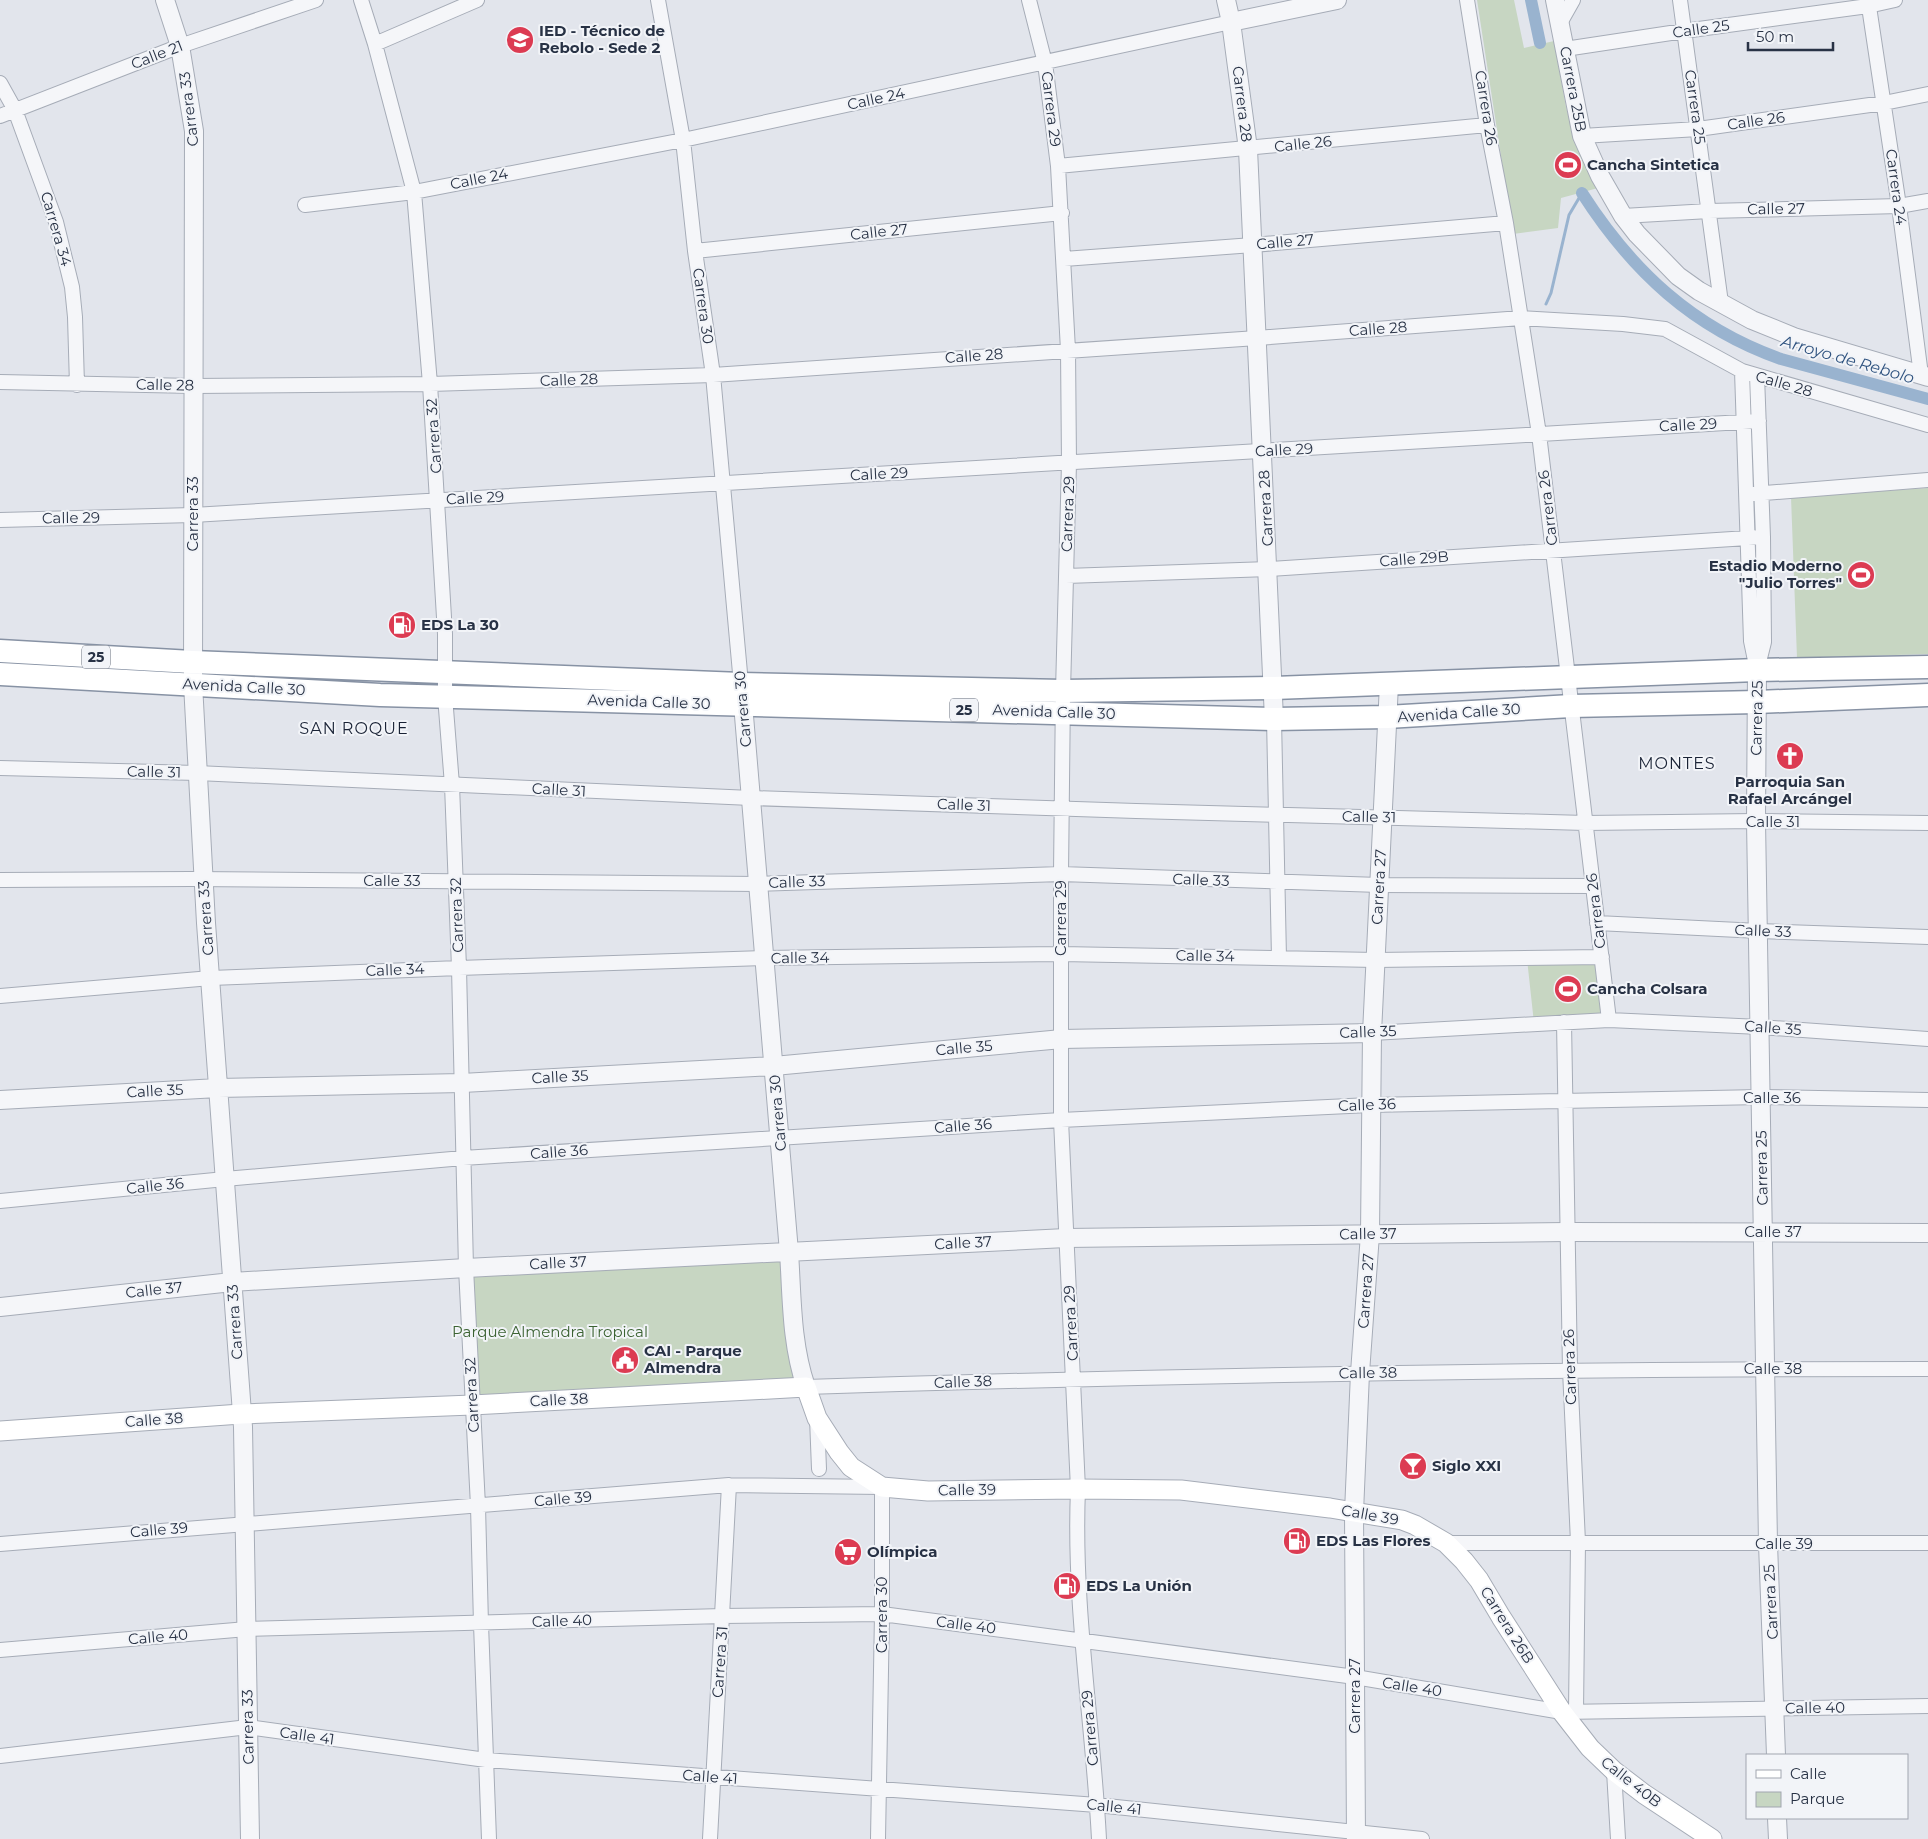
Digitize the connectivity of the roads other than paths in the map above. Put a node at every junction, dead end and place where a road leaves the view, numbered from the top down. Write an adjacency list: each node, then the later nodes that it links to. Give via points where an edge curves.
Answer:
1 (166, 0): 19 (street, Carrera 33)
2 (316, 0): 19 (street, Calle 21)
3 (361, 0): 18 (street, Carrera 32)
4 (477, 0): 18 (street)
5 (658, 0): 30 (street, Carrera 30)
6 (1029, 0): 21 (street, Carrera 29)
7 (1226, 0): 15 (street, Carrera 28)
8 (1337, 0): 15 (street, Calle 24)
9 (1467, 0): 27 (street, Carrera 26)
10 (1555, 0): 16 (street, Carrera 25B)
11 (1573, 0): 16 (street)
12 (1680, 0): 17 (street, Carrera 25)
13 (1896, 0): 14 (street, Calle 25)
14 (1868, 3): 17 (street, Calle 25); 24 (street, Carrera 24)
15 (1232, 22): 21 (street, Calle 24); 31 (street, Carrera 28)
16 (1560, 23): 20 (street, Carrera 25B)
17 (1684, 31): 20 (street, Calle 25); 28 (street, Carrera 25)
18 (376, 44): 33 (street, Carrera 32)
19 (180, 46): 25 (street, Calle 21); 56 (street, Carrera 33, via 194,131)
20 (1565, 49): 29 (street, Carrera 25B)
21 (1045, 63): 30 (street, Calle 24); 32 (street, Carrera 29)
22 (0, 83): 25 (street, Carrera 34)
23 (1928, 94): 24 (street, Calle 26)
24 (1884, 103): 28 (street, Calle 26); 36 (street, Carrera 24)
25 (15, 110): 26 (street, Calle 21); 54 (street, Carrera 34, via 56,222 72,287)
26 (0, 116)
27 (1488, 125): 31 (street, Calle 26); 40 (street, Carrera 26)
28 (1698, 129): 29 (street, Calle 26); 37 (street, Carrera 25)
29 (1582, 136): 39 (street, Carrera 25B)
30 (683, 140): 33 (street, Calle 24); 42 (street, Carrera 30)
31 (1248, 149): 32 (street, Calle 26); 41 (street, Carrera 28)
32 (1058, 166): 38 (street, Carrera 29)
33 (414, 192): 35 (street, Calle 24); 55 (street, Carrera 32)
34 (1928, 201): 36 (street, Calle 27)
35 (305, 205)
36 (1899, 206): 37 (street, Calle 27); 46 (street, Carrera 24)
37 (1709, 211): 39 (street, Calle 27); 44 (street, Carrera 25)
38 (1062, 213): 42 (street, Calle 27); 43 (street, Carrera 29)
39 (1623, 216): 44 (street, Carrera 25B, via 1636,234 1678,276)
40 (1506, 223): 41 (street, Calle 27); 45 (street, Carrera 26)
41 (1253, 245): 43 (street, Calle 27); 47 (street, Carrera 28)
42 (695, 250): 50 (street, Carrera 30)
43 (1064, 259): 48 (street, Carrera 29)
44 (1721, 303): 52 (street, via 1794,337)
45 (1522, 318): 47 (street, Calle 28); 49 (street, Calle 28, via 1665,330); 60 (street, Carrera 26)
46 (1922, 335): 52 (street, Carrera 24)
47 (1257, 338): 48 (street, Calle 28); 61 (street, Carrera 28)
48 (1068, 350): 50 (street, Calle 28); 62 (street, Carrera 29)
49 (1742, 372): 51 (street, Calle 28); 58 (street, Carrera 25)
50 (713, 375): 55 (street, Calle 28); 64 (street, Carrera 30)
51 (1757, 376): 57 (street, Carrera 25); 59 (street, Calle 28)
52 (1924, 376)
53 (0, 382): 54 (street, Calle 28)
54 (76, 384): 56 (street, Calle 28)
55 (430, 384): 56 (street, Calle 28); 66 (street, Carrera 32)
56 (194, 386): 67 (street, Carrera 33)
57 (1759, 421): 58 (street, Calle 29); 65 (street, Carrera 25)
58 (1744, 422): 60 (street, Calle 29); 65 (street, Carrera 25)
59 (1928, 426)
60 (1539, 434): 61 (street, Calle 29); 70 (street, Carrera 26)
61 (1263, 451): 62 (street, Calle 29); 71 (street, Carrera 28)
62 (1069, 462): 64 (street, Calle 29); 72 (street, Carrera 29)
63 (1928, 480): 65 (street)
64 (721, 484): 66 (street, Calle 29); 83 (street, Carrera 30)
65 (1754, 494): 69 (street, Carrera 25)
66 (438, 500): 67 (street, Calle 29); 77 (street, Carrera 32)
67 (193, 515): 68 (street, Calle 29); 74 (street, Carrera 33)
68 (0, 520)
69 (1756, 537): 70 (street, Calle 29B); 76 (street, Carrera 25, via 1751,641)
70 (1553, 550): 71 (street, Calle 29B); 79 (street, Carrera 26)
71 (1268, 569): 72 (street, Calle 29B); 82 (street, Carrera 28)
72 (1066, 576): 86 (street, Carrera 29)
73 (0, 651): 74 (highway, Avenida Calle 30 / 25)
74 (192, 662): 77 (highway, Avenida Calle 30 / 25); 80 (street, Carrera 33)
75 (1928, 667): 76 (highway, Avenida Calle 30 / 25)
76 (1757, 670): 79 (highway, Avenida Calle 30 / 25); 87 (street, Carrera 25)
77 (445, 671): 83 (highway, Avenida Calle 30 / 25); 85 (street, Carrera 32)
78 (0, 674): 80 (highway, Avenida Calle 30 / 25)
79 (1568, 678): 81 (highway, Avenida Calle 30 / 25); 88 (street, Carrera 26)
80 (193, 684): 85 (highway, Avenida Calle 30 / 25); 92 (street, Carrera 33)
81 (1389, 684): 82 (highway, Avenida Calle 30 / 25); 89 (street, Carrera 27)
82 (1274, 688): 86 (highway, Avenida Calle 30 / 25); 90 (street, Carrera 28)
83 (742, 694): 85 (highway, Avenida Calle 30 / 25); 86 (highway, Avenida Calle 30 / 25); 94 (street, Carrera 30)
84 (1928, 695): 87 (highway, Avenida Calle 30 / 25)
85 (445, 696): 93 (street, Carrera 32)
86 (1063, 702): 90 (highway, Avenida Calle 30 / 25); 95 (street, Carrera 29)
87 (1757, 702): 88 (highway, Avenida Calle 30 / 25); 98 (street, Carrera 25)
88 (1571, 706): 89 (highway, Avenida Calle 30 / 25); 99 (street, Carrera 26)
89 (1387, 717): 90 (highway, Avenida Calle 30 / 25); 97 (street, Carrera 27)
90 (1274, 719): 96 (street, Carrera 28)
91 (0, 768): 92 (street, Calle 31)
92 (196, 773): 93 (street, Calle 31); 102 (street, Carrera 33)
93 (452, 785): 94 (street, Calle 31); 104 (street, Carrera 32)
94 (751, 798): 95 (street, Calle 31); 106 (street, Carrera 30)
95 (1062, 808): 96 (street, Calle 31); 101 (street, Carrera 29)
96 (1276, 815): 97 (street, Calle 31); 105 (street, Carrera 28)
97 (1382, 817): 99 (street, Calle 31); 107 (street, Carrera 27)
98 (1756, 821): 99 (street, Calle 31); 100 (street, Calle 31); 110 (street, Carrera 25)
99 (1585, 823): 108 (street, Carrera 26)
100 (1928, 823)
101 (1061, 874): 105 (street, Calle 33); 106 (street, Calle 33); 112 (street, Carrera 29)
102 (204, 879): 103 (street, Calle 33); 104 (street, Calle 33); 118 (street, Carrera 33)
103 (0, 880)
104 (456, 881): 106 (street, Calle 33); 117 (street, Carrera 32)
105 (1278, 883): 107 (street, Calle 33); 115 (street, Carrera 28)
106 (758, 884): 114 (street, Carrera 30)
107 (1379, 885): 108 (street, Calle 33); 116 (street, Carrera 27)
108 (1593, 886): 109 (street, Carrera 26)
109 (1597, 923): 110 (street, Calle 33); 113 (street, Carrera 26)
110 (1759, 931): 111 (street, Calle 33); 122 (street, Carrera 25)
111 (1928, 937)
112 (1061, 954): 114 (street, Calle 34); 115 (street, Calle 34); 124 (street, Carrera 29)
113 (1602, 957): 116 (street, Calle 34); 120 (street, Carrera 26)
114 (764, 958): 117 (street, Calle 34); 126 (street, Carrera 30)
115 (1279, 958): 116 (street, Calle 34)
116 (1376, 960): 123 (street, Carrera 27)
117 (459, 968): 118 (street, Calle 34); 127 (street, Carrera 32)
118 (211, 978): 119 (street, Calle 34); 128 (street, Carrera 33)
119 (0, 996)
120 (1609, 1020): 121 (street, Calle 35); 122 (street, Calle 35)
121 (1564, 1022): 123 (street, Calle 35); 132 (street, Carrera 26)
122 (1760, 1026): 125 (street, Calle 35); 129 (street, Carrera 25)
123 (1372, 1033): 124 (street, Calle 35); 133 (street, Carrera 27)
124 (1062, 1039): 126 (street, Calle 35); 134 (street, Carrera 29)
125 (1928, 1039)
126 (774, 1066): 127 (street, Calle 35); 135 (street, Carrera 30)
127 (462, 1083): 128 (street, Calle 35); 136 (street, Carrera 32)
128 (218, 1088): 130 (street, Calle 35); 137 (street, Carrera 33)
129 (1761, 1097): 131 (street, Calle 36); 132 (street, Calle 36); 140 (street, Carrera 25)
130 (0, 1100)
131 (1928, 1100)
132 (1565, 1101): 133 (street, Calle 36); 139 (street, Carrera 26)
133 (1370, 1105): 134 (street, Calle 36); 142 (street, Carrera 27)
134 (1062, 1120): 135 (street, Calle 36); 143 (street, Carrera 29)
135 (780, 1137): 136 (street, Calle 36); 144 (street, Carrera 30)
136 (462, 1158): 137 (street, Calle 36); 145 (street, Carrera 32)
137 (224, 1179): 138 (street, Calle 36); 146 (street, Carrera 33)
138 (0, 1201)
139 (1567, 1232): 140 (street, Calle 37); 142 (street, Calle 37); 150 (street, Carrera 26)
140 (1763, 1232): 141 (street, Calle 37); 148 (street, Carrera 25)
141 (1928, 1233)
142 (1370, 1234): 143 (street, Calle 37); 151 (street, Carrera 27)
143 (1066, 1238): 144 (street, Calle 37); 152 (street, Carrera 29)
144 (789, 1252): 145 (street, Calle 37); 153 (street, Carrera 30, via 795,1344)
145 (466, 1268): 146 (street, Calle 37); 154 (street, Carrera 32)
146 (232, 1282): 147 (street, Calle 37); 155 (street, Carrera 33)
147 (0, 1307)
148 (1765, 1369): 149 (street, Calle 38); 150 (street, Calle 38); 169 (street, Carrera 25)
149 (1928, 1369)
150 (1570, 1370): 151 (street, Calle 38); 165 (street, Carrera 26)
151 (1360, 1373): 152 (street, Calle 38); 163 (street, Carrera 27)
152 (1074, 1378): 153 (street, Calle 38); 161 (street, Carrera 29)
153 (806, 1386): 154 (main road, Calle 38); 156 (main road, Carrera 30)
154 (472, 1405): 155 (main road, Calle 38); 162 (street, Carrera 32)
155 (241, 1414): 157 (main road, Calle 38); 164 (street, Carrera 33)
156 (817, 1418): 158 (street, Carrera 30); 160 (main road, Carrera 30, via 851,1466)
157 (0, 1431)
158 (819, 1469)
159 (728, 1485): 160 (street, Calle 39); 162 (street, Calle 39); 171 (street, Carrera 31)
160 (882, 1487): 161 (main road, Calle 39, via 928,1491); 170 (street, Carrera 30)
161 (1078, 1489): 163 (main road, Calle 39, via 1182,1490); 174 (street, Carrera 29, via 1076,1523)
162 (478, 1506): 164 (street, Calle 39); 172 (street, Carrera 32)
163 (1354, 1512): 166 (main road, Calle 39, via 1402,1520); 176 (street, Carrera 27)
164 (245, 1523): 168 (street, Calle 39); 173 (street, Carrera 33)
165 (1578, 1542): 166 (street, Calle 39); 169 (street, Calle 39); 179 (street, Carrera 26)
166 (1446, 1543): 179 (main road, Carrera 26B, via 1480,1580 1501,1617)
167 (1928, 1543): 169 (street, Calle 39)
168 (0, 1544)
169 (1768, 1544): 178 (street, Carrera 25)
170 (882, 1614): 171 (street, Calle 40); 174 (street, Calle 40); 186 (street, Carrera 30)
171 (723, 1616): 172 (street, Calle 40); 185 (street, Carrera 31)
172 (481, 1624): 173 (street, Calle 40); 183 (street, Carrera 32)
173 (247, 1629): 175 (street, Calle 40); 180 (street, Carrera 33)
174 (1082, 1640): 176 (street, Calle 40); 187 (street, Carrera 29)
175 (0, 1650)
176 (1355, 1677): 179 (street, Calle 40); 189 (street, Carrera 27)
177 (1928, 1706): 178 (street, Calle 40)
178 (1776, 1708): 179 (street, Calle 40); 181 (street, Carrera 25)
179 (1569, 1712): 184 (main road, Calle 40B, via 1590,1748)
180 (248, 1728): 182 (street, Calle 41); 183 (street, Calle 41); 190 (street, Carrera 33)
181 (1776, 1754)
182 (0, 1756)
183 (486, 1760): 185 (street, Calle 41); 191 (street, Carrera 32)
184 (1614, 1771): 196 (street); 197 (main road, Calle 40B)
185 (712, 1777): 186 (street, Calle 41); 192 (street, Carrera 31)
186 (879, 1788): 187 (street, Calle 41); 193 (street, Carrera 30)
187 (1097, 1805): 189 (street, Calle 41); 194 (street, Carrera 29)
188 (1777, 1819): 198 (street)
189 (1356, 1836): 195 (street, Calle 41)
190 (250, 1839)
191 (489, 1839)
192 (710, 1839)
193 (878, 1839)
194 (1099, 1839)
195 (1422, 1839)
196 (1618, 1839)
197 (1712, 1839)
198 (1778, 1839)

